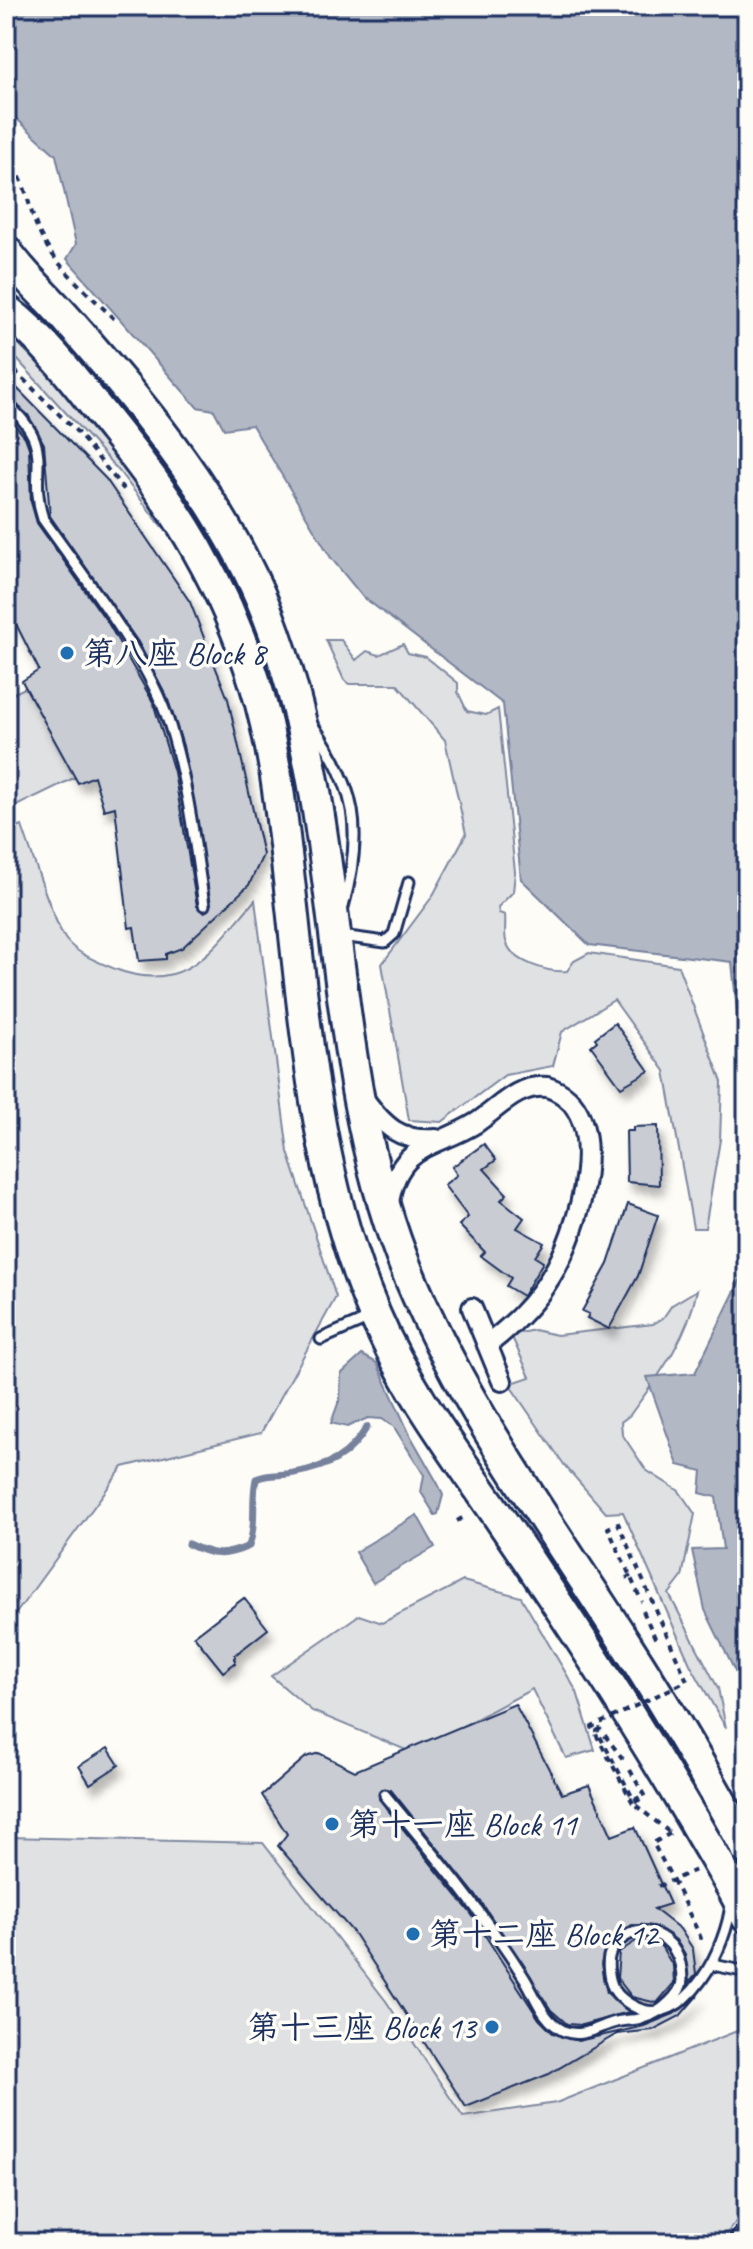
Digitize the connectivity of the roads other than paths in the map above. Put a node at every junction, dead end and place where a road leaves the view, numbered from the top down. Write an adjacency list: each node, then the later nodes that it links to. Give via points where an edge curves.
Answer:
1 (6, 251): 6 (main road, via 128,392 196,482 247,569 300,707 327,852)
2 (6, 310): 11 (main road, via 40,339 143,466 208,562 235,624 257,687 274,762 311,1074 335,1196)
3 (6, 403): 5 (lane, via 38,443 43,519 133,649 169,724)
4 (409, 882): 6 (lane, via 394,934 385,942)
5 (204, 905)
6 (335, 935): 7 (main road)
7 (356, 1089): 8 (street, via 382,1124 397,1134 417,1141); 9 (main road)
8 (436, 1139): 9 (street, via 399,1171); 13 (street, via 472,1125 517,1093 540,1086 569,1098 584,1128 583,1187 567,1247 540,1294)
9 (387, 1215): 16 (main road, via 418,1298 462,1389 630,1649)
10 (472, 1308): 13 (street)
11 (375, 1316): 12 (lane); 17 (main road, via 427,1412 594,1655)
12 (321, 1339)
13 (487, 1345): 14 (street)
14 (502, 1381)
15 (385, 1795): 21 (lane, via 458,1883 548,2020 566,2032 584,2034)
16 (747, 1849)
17 (732, 1884): 18 (main road); 19 (lane, via 727,1929)
18 (747, 1917)
19 (713, 1965): 20 (lane); 21 (lane, via 685,1998)
20 (747, 1972)
21 (660, 2009): 21 (lane, via 682,1985 676,1950 650,1932 628,1933 607,1960 611,1987 638,2009)
22 (747, 2224): 23 (lane)
23 (732, 2243)

